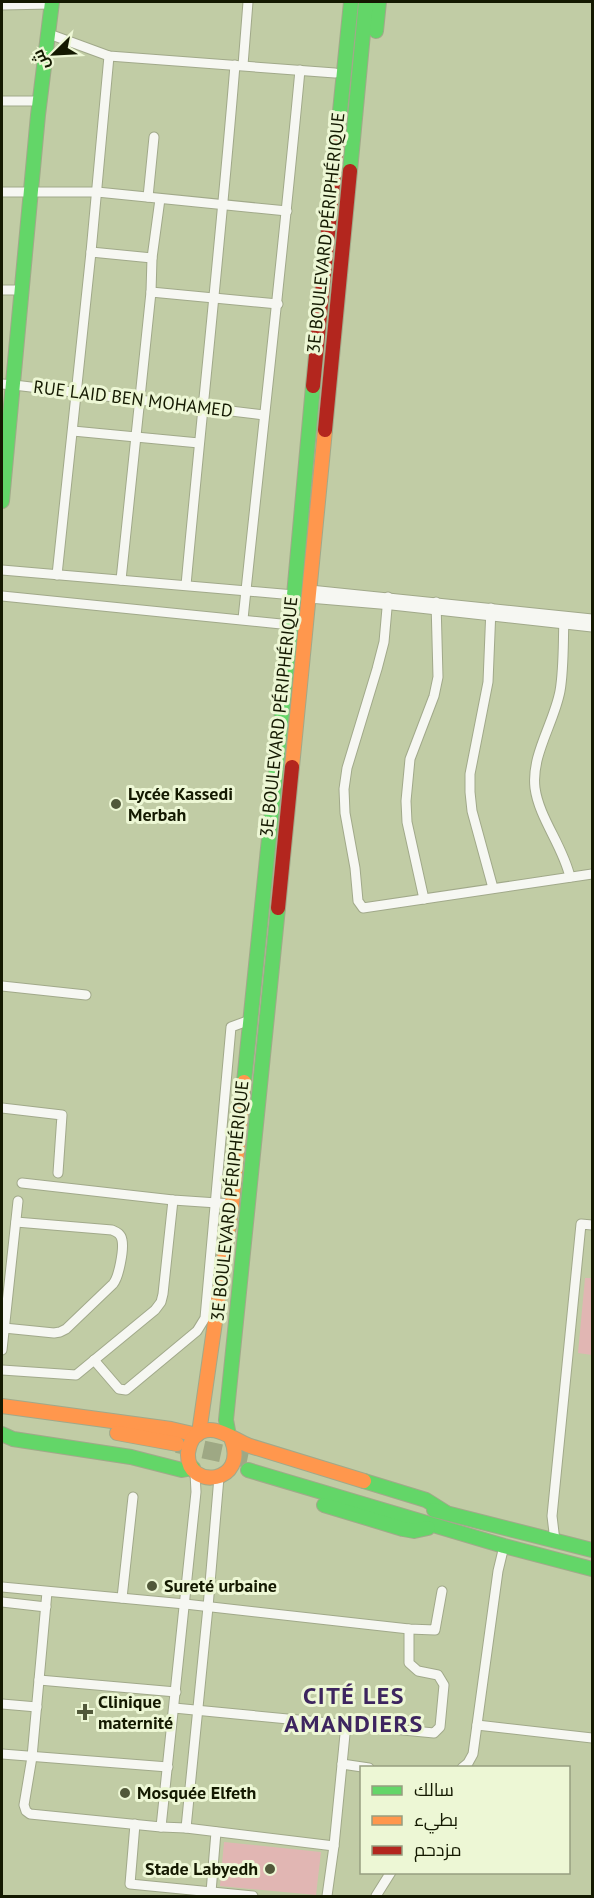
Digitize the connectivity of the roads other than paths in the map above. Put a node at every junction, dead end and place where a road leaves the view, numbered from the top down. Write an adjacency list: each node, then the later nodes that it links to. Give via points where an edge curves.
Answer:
1 (249, 2): 10 (street)
2 (340, 2): 12 (main road)
3 (351, 2): 15 (main road)
4 (366, 2): 16 (main road, 3E BOULEVARD PÉRIPHÉRIQUE)
5 (379, 2): 16 (main road, via 372,76)
6 (52, 3): 7 (street); 8 (main road)
7 (2, 5)
8 (49, 34): 9 (street); 14 (main road)
9 (109, 56): 10 (street); 20 (street)
10 (239, 65): 11 (street); 23 (street)
11 (300, 70): 12 (street); 24 (street)
12 (335, 73): 15 (main road)
13 (2, 101): 14 (street)
14 (39, 101): 19 (main road)
15 (340, 101): 42 (main road)
16 (357, 104): 43 (main road, 3E BOULEVARD PÉRIPHÉRIQUE)
17 (154, 137): 21 (street)
18 (2, 192): 19 (street)
19 (31, 192): 20 (street); 28 (main road)
20 (97, 192): 21 (street); 25 (street)
21 (147, 197): 22 (street)
22 (160, 199): 23 (street); 26 (street)
23 (224, 204): 24 (street); 30 (street)
24 (287, 211): 31 (street)
25 (91, 252): 26 (street); 33 (street)
26 (152, 258): 29 (street)
27 (2, 290): 28 (street)
28 (22, 290): 32 (main road)
29 (151, 292): 30 (street); 34 (street)
30 (213, 297): 31 (street); 35 (street)
31 (278, 304): 36 (street)
32 (8, 384): 33 (street, RUE LAID BEN MOHAMED); 40 (main road)
33 (77, 393): 34 (street, RUE LAID BEN MOHAMED); 37 (street)
34 (139, 400): 35 (street, RUE LAID BEN MOHAMED); 38 (street)
35 (202, 407): 36 (street, RUE LAID BEN MOHAMED); 39 (street)
36 (264, 415): 48 (street)
37 (73, 431): 38 (street); 45 (street)
38 (136, 436): 39 (street); 46 (street)
39 (199, 443): 47 (street)
40 (3, 479): 41 (main road)
41 (2, 501)
42 (302, 514): 43 (main road); 49 (main road)
43 (317, 515): 50 (main road, 3E BOULEVARD PÉRIPHÉRIQUE)
44 (2, 570): 45 (street)
45 (57, 575): 46 (street)
46 (121, 580): 47 (street)
47 (186, 585): 48 (street)
48 (246, 590): 49 (street); 55 (street)
49 (294, 595): 50 (main road); 58 (main road)
50 (310, 595): 52 (street); 59 (main road, 3E BOULEVARD PÉRIPHÉRIQUE)
51 (2, 596): 55 (street)
52 (387, 601): 53 (street); 64 (street, via 384,642 347,768 345,813 358,901 363,908)
53 (436, 606): 54 (street); 64 (street, via 438,677 410,759 406,801)
54 (491, 612): 57 (street); 63 (street, via 488,682 470,792)
55 (243, 619): 58 (street)
56 (592, 619): 57 (street)
57 (564, 620): 60 (street); 62 (street, via 560,691 535,774 538,803 563,853)
58 (291, 625): 59 (main road); 67 (main road)
59 (307, 627): 84 (main road, 3E BOULEVARD PÉRIPHÉRIQUE)
60 (592, 627)
61 (592, 874): 62 (street)
62 (570, 878): 63 (street)
63 (494, 888): 64 (street)
64 (423, 900)
65 (2, 986): 66 (street)
66 (86, 995)
67 (250, 1020): 73 (street, via 231,1027); 74 (main road)
68 (2, 1107): 69 (street, via 62,1115)
69 (58, 1173)
70 (22, 1183): 71 (street)
71 (173, 1200): 73 (street); 79 (street, via 161,1302)
72 (18, 1201): 75 (street)
73 (215, 1203): 74 (street); 79 (street, via 205,1318 197,1331 126,1390 119,1389)
74 (232, 1204): 81 (main road)
75 (16, 1222): 77 (street); 77 (street, via 112,1230 123,1240 118,1278 66,1329 54,1333)
76 (592, 1225): 93 (street, via 580,1224 552,1516)
77 (4, 1328): 78 (street)
78 (2, 1350)
79 (94, 1360): 80 (street, via 76,1375)
80 (2, 1370)
81 (203, 1405): 86 (main road, via 190,1421); 88 (main road)
82 (2, 1407): 86 (main road)
83 (2, 1414): 85 (main road, via 176,1449)
84 (226, 1420): 89 (main road, 3E BOULEVARD PÉRIPHÉRIQUE); 91 (main road, via 233,1433)
85 (2, 1426)
86 (171, 1429): 88 (main road)
87 (2, 1434): 90 (main road, via 182,1470)
88 (198, 1434): 89 (main road, via 216,1430); 90 (main road, via 188,1451)
89 (230, 1437): 91 (main road); 91 (main road, 3E BOULEVARD PÉRIPHÉRIQUE, via 236,1448 236,1460 230,1470)
90 (194, 1469): 91 (main road, via 208,1478); 102 (street, via 196,1492)
91 (238, 1470): 93 (main road, via 426,1500 445,1512); 94 (main road); 104 (street)
92 (133, 1497): 100 (street)
93 (555, 1541): 95 (main road)
94 (504, 1546): 96 (main road); 113 (street)
95 (592, 1550)
96 (592, 1569)
97 (2, 1587): 99 (street)
98 (442, 1590): 105 (street, via 435,1630)
99 (47, 1592): 100 (street); 103 (street)
100 (122, 1598): 102 (street)
101 (2, 1602): 103 (street)
102 (185, 1604): 104 (street); 107 (street)
103 (46, 1607): 106 (street)
104 (208, 1607): 105 (street); 111 (street)
105 (409, 1629): 112 (street, via 409,1663 418,1671 438,1675 444,1685 439,1729 431,1733)
106 (39, 1680): 107 (street); 109 (street)
107 (176, 1692): 110 (street)
108 (2, 1704): 109 (street)
109 (37, 1707): 116 (street)
110 (174, 1708): 111 (street); 120 (street)
111 (198, 1710): 112 (street); 123 (street)
112 (346, 1724): 117 (street)
113 (477, 1725): 114 (street); 119 (street, via 472,1758)
114 (592, 1738)
115 (2, 1754): 116 (street)
116 (32, 1757): 120 (street); 121 (street, via 24,1805 30,1814)
117 (342, 1764): 118 (street); 125 (street)
118 (360, 1766)
119 (463, 1766)
120 (168, 1767): 122 (street)
121 (135, 1824): 122 (street); 127 (street, via 130,1884)
122 (161, 1827): 123 (street)
123 (186, 1828): 124 (street)
124 (216, 1832): 125 (street); 127 (street)
125 (334, 1846): 129 (street)
126 (390, 1874): 130 (street)
127 (211, 1892): 128 (street)
128 (253, 1896)
129 (327, 1896)
130 (376, 1896)

